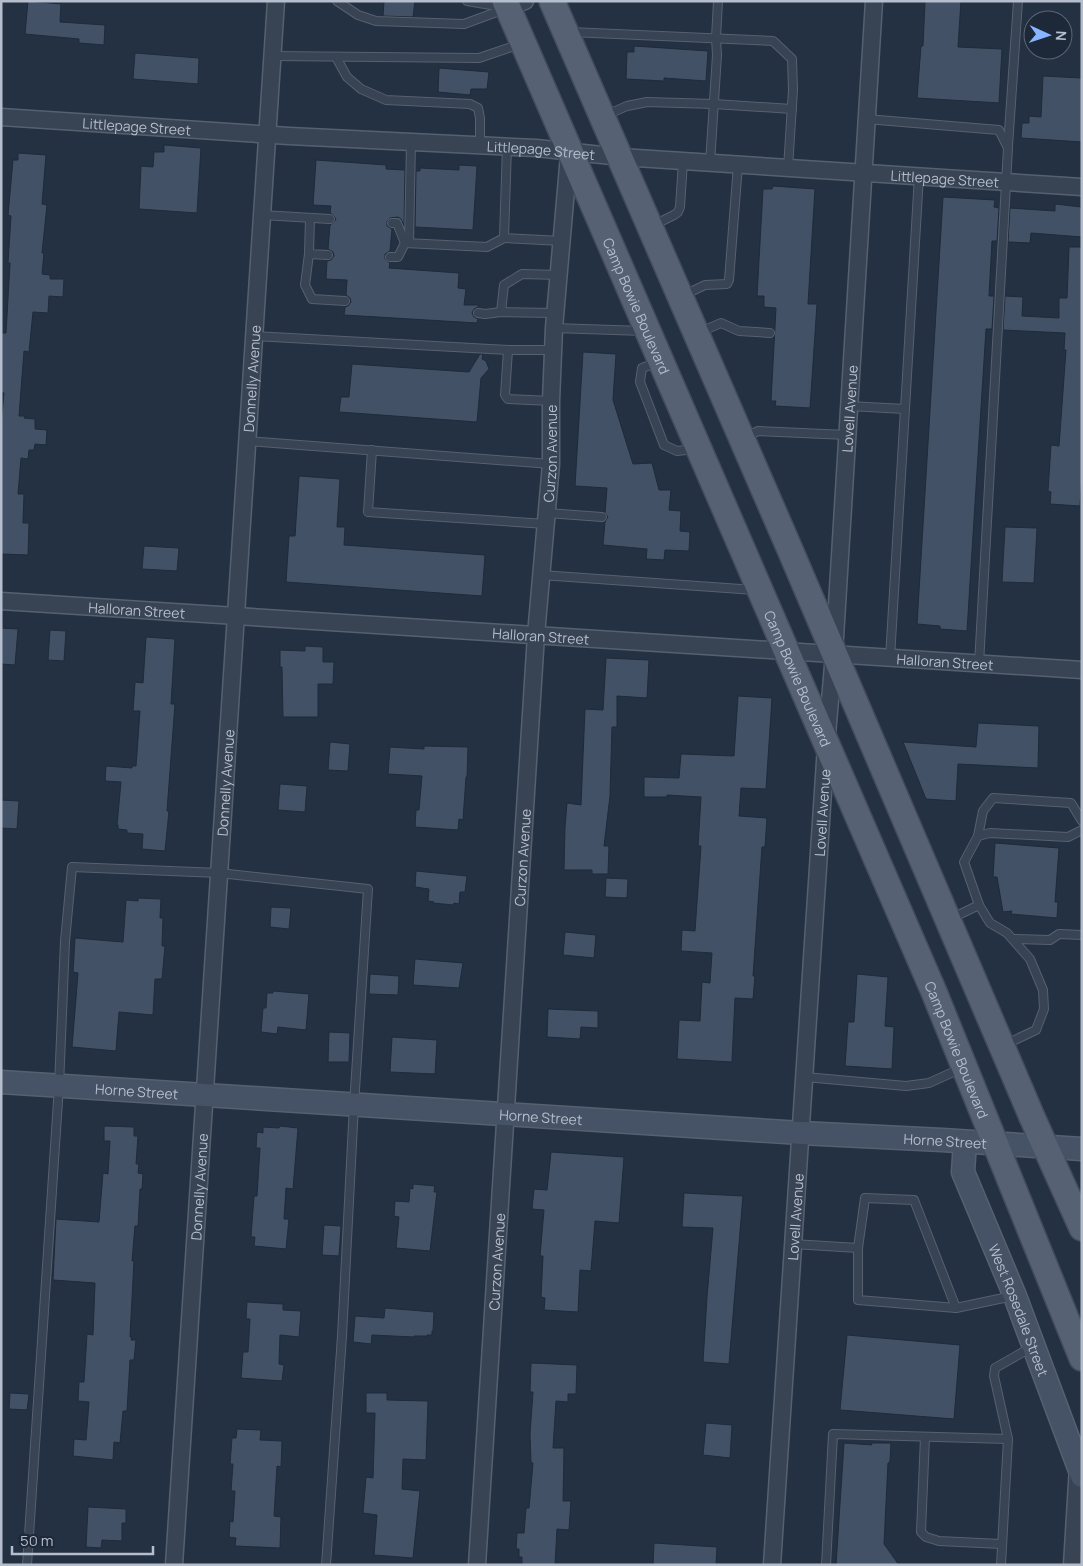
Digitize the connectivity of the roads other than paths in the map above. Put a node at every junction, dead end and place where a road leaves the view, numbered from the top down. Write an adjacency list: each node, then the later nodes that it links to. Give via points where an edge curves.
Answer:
1 (276, 1): 12 (street, Donnelly Avenue)
2 (337, 1): 8 (lane, via 358,15 376,21 456,24 482,18)
3 (467, 1): 8 (lane)
4 (552, 1): 9 (main road)
5 (718, 1): 10 (lane)
6 (874, 1): 18 (street, Lovell Avenue)
7 (1018, 1): 23 (lane)
8 (512, 3): 11 (main road, Camp Bowie Boulevard)
9 (566, 32): 10 (lane); 16 (main road)
10 (716, 38): 14 (lane); 15 (lane, via 773,41 792,59)
11 (523, 43): 13 (lane, via 479,58); 24 (main road, Camp Bowie Boulevard)
12 (272, 56): 13 (lane); 19 (street, Donnelly Avenue)
13 (336, 56): 21 (lane, via 347,78 361,89 386,100 470,104 478,108)
14 (714, 104): 15 (lane); 16 (lane, via 647,102); 27 (lane)
15 (792, 109): 29 (lane)
16 (603, 116): 25 (main road)
17 (1, 117): 19 (street, Littlepage Street)
18 (866, 119): 23 (lane, via 998,130); 30 (street, Lovell Avenue)
19 (267, 134): 20 (street, Littlepage Street); 34 (street, Donnelly Avenue)
20 (411, 142): 21 (street, Littlepage Street); 41 (lane)
21 (480, 145): 22 (street, Littlepage Street)
22 (507, 146): 24 (street, Littlepage Street); 39 (lane)
23 (1008, 148): 32 (lane)
24 (570, 152): 25 (street, Littlepage Street); 40 (street, Curzon Avenue); 51 (main road, Camp Bowie Boulevard)
25 (620, 157): 26 (street, Littlepage Street); 38 (main road)
26 (683, 161): 27 (street, Littlepage Street); 38 (lane, via 678,212)
27 (710, 163): 28 (street, Littlepage Street)
28 (738, 164): 29 (street, Littlepage Street); 46 (lane, via 729,280 727,284 705,286)
29 (788, 168): 30 (street, Littlepage Street)
30 (863, 173): 31 (street, Littlepage Street); 58 (street, Lovell Avenue)
31 (919, 176): 32 (street, Littlepage Street); 59 (lane)
32 (1006, 182): 33 (street, Littlepage Street); 75 (lane)
33 (1082, 187)
34 (262, 215): 35 (lane); 54 (street, Donnelly Avenue)
35 (310, 218): 36 (lane); 42 (lane)
36 (330, 219)
37 (392, 223): 41 (lane, via 397,224)
38 (650, 227): 46 (main road)
39 (504, 238): 40 (lane); 41 (lane, via 487,247)
40 (562, 241): 45 (street, Curzon Avenue)
41 (407, 243): 44 (lane, via 398,257)
42 (308, 254): 43 (lane); 47 (lane, via 305,285 312,299)
43 (328, 255)
44 (390, 257)
45 (559, 275): 48 (lane, via 522,274 504,284); 50 (street, Curzon Avenue)
46 (680, 297): 53 (main road)
47 (345, 301)
48 (500, 312): 49 (lane); 50 (lane)
49 (478, 313)
50 (555, 321): 51 (lane); 56 (street, Curzon Avenue)
51 (647, 331): 68 (main road, Camp Bowie Boulevard)
52 (770, 333): 53 (lane, via 739,331 721,324)
53 (696, 334): 61 (main road)
54 (254, 336): 55 (lane); 62 (street, Donnelly Avenue)
55 (508, 350): 56 (lane); 57 (lane, via 505,394 508,399)
56 (554, 350): 57 (street, Curzon Avenue)
57 (551, 401): 64 (street, Curzon Avenue)
58 (849, 406): 59 (lane); 60 (street, Lovell Avenue)
59 (905, 409): 74 (lane)
60 (847, 435): 61 (lane, via 758,431); 73 (street, Lovell Avenue)
61 (741, 439): 73 (main road)
62 (247, 441): 63 (lane); 70 (street, Donnelly Avenue)
63 (372, 450): 64 (lane); 66 (lane, via 368,512)
64 (551, 464): 66 (street, Curzon Avenue)
65 (602, 516): 66 (lane)
66 (546, 518): 67 (street, Curzon Avenue)
67 (541, 575): 68 (lane); 71 (street, Curzon Avenue)
68 (760, 590): 72 (main road, Camp Bowie Boulevard)
69 (1, 601): 70 (street, Halloran Street)
70 (236, 616): 71 (street, Halloran Street); 81 (street, Donnelly Avenue)
71 (536, 635): 72 (street, Halloran Street); 93 (street, Curzon Avenue)
72 (786, 652): 73 (street, Halloran Street); 77 (main road, Camp Bowie Boulevard)
73 (834, 654): 74 (street, Halloran Street); 77 (street, Lovell Avenue); 83 (main road)
74 (890, 658): 75 (street, Halloran Street)
75 (979, 664): 76 (street, Halloran Street)
76 (1082, 670)
77 (826, 746): 87 (main road, Camp Bowie Boulevard); 88 (street, Lovell Avenue)
78 (1082, 821): 80 (lane, via 1071,803 993,798 983,811)
79 (1082, 830): 80 (lane, via 1068,837 990,833)
80 (978, 836): 82 (lane, via 964,862)
81 (219, 873): 90 (lane, via 72,867 65,941); 91 (street, Donnelly Avenue); 92 (lane, via 368,889)
82 (979, 905): 83 (lane); 85 (lane, via 990,923)
83 (948, 920): 86 (main road)
84 (1082, 935): 85 (lane, via 1059,934 1050,940)
85 (1014, 939): 86 (lane, via 1030,959 1043,990 1044,1009 1036,1030)
86 (1002, 1046): 97 (main road)
87 (964, 1067): 88 (lane, via 929,1082 906,1086); 96 (main road, Camp Bowie Boulevard)
88 (805, 1077): 94 (street, Lovell Avenue)
89 (1, 1082): 90 (street, Horne Street)
90 (59, 1086): 91 (street, Horne Street); 110 (lane)
91 (204, 1095): 92 (street, Horne Street); 111 (street, Donnelly Avenue)
92 (354, 1105): 93 (street, Horne Street); 112 (lane)
93 (506, 1114): 94 (street, Horne Street); 113 (street, Curzon Avenue)
94 (801, 1133): 95 (street, Horne Street); 100 (street, Lovell Avenue)
95 (965, 1142): 96 (street, Horne Street); 102 (street, West Rosedale Street, via 963,1172)
96 (994, 1144): 97 (street, Horne Street); 105 (main road, Camp Bowie Boulevard)
97 (1046, 1147): 98 (street, Horne Street); 99 (main road)
98 (1082, 1149)
99 (1082, 1228)
100 (793, 1244): 101 (lane); 114 (street, Lovell Avenue)
101 (858, 1248): 103 (lane, via 858,1300); 103 (lane, via 865,1198 914,1200)
102 (1015, 1296): 103 (lane); 104 (street, West Rosedale Street)
103 (956, 1308)
104 (1034, 1346): 107 (lane, via 995,1368); 108 (street, West Rosedale Street)
105 (1082, 1358)
106 (925, 1437): 107 (lane); 109 (lane, via 921,1532 926,1538 939,1540); 115 (lane, via 833,1434)
107 (1008, 1439): 109 (lane)
108 (1080, 1472): 117 (street)
109 (1001, 1544): 116 (lane)
110 (27, 1565)
111 (174, 1565)
112 (326, 1565)
113 (477, 1565)
114 (772, 1565)
115 (826, 1565)
116 (1001, 1565)
117 (1072, 1565)

